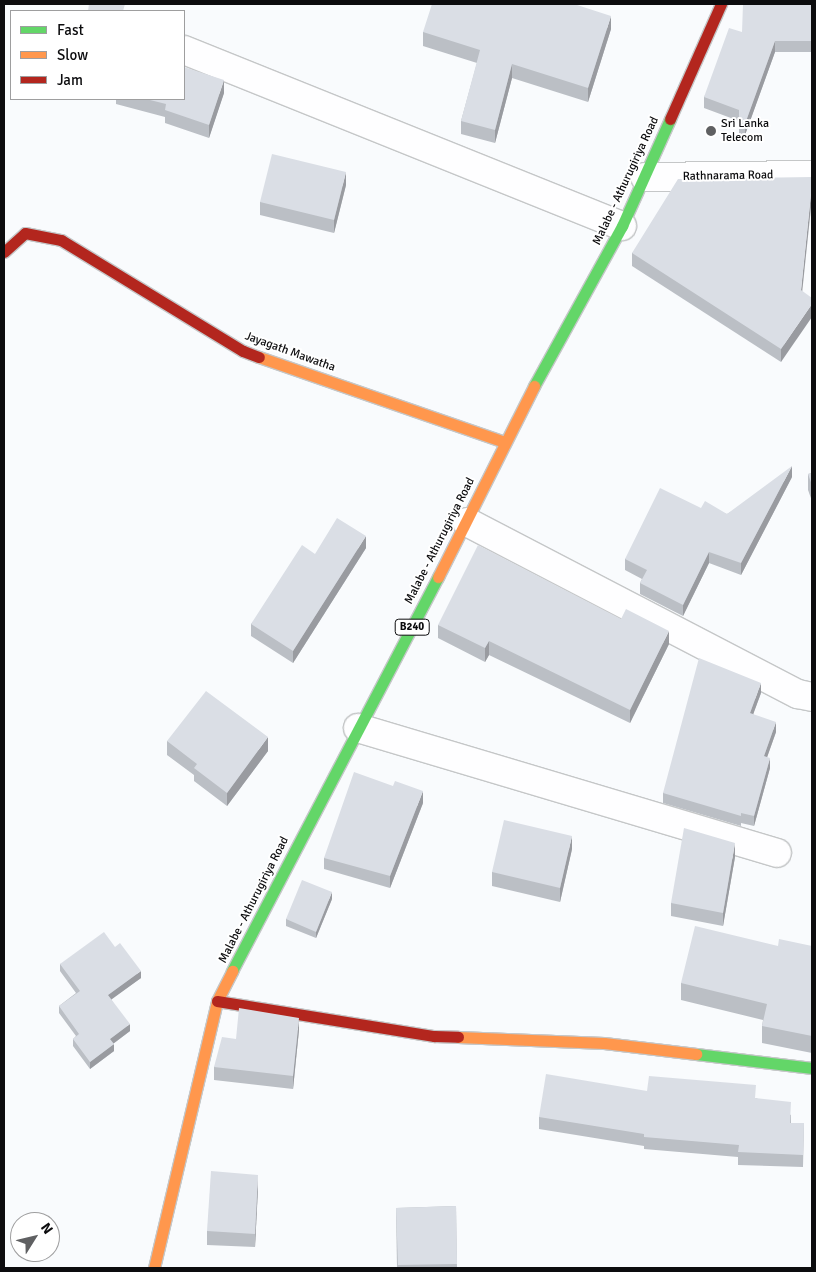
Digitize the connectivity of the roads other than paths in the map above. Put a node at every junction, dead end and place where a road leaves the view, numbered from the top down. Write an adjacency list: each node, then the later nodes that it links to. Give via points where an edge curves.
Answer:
1 (721, 4): 4 (main road, Malabe - Athurugiriya Road / B240)
2 (185, 50): 5 (street)
3 (812, 174): 4 (street, Rathnarama Road)
4 (644, 177): 5 (main road, Malabe - Athurugiriya Road / B240)
5 (622, 226): 7 (main road, Malabe - Athurugiriya Road / B240)
6 (4, 252): 7 (main road, Jayagath Mawatha, via 25,233 61,240 243,350)
7 (504, 442): 8 (main road, Malabe - Athurugiriya Road / B240)
8 (467, 522): 9 (street, via 798,694); 10 (main road, Malabe - Athurugiriya Road / B240)
9 (812, 697)
10 (358, 728): 11 (street); 12 (main road, Malabe - Athurugiriya Road / B240)
11 (776, 853)
12 (217, 1000): 13 (main road, via 434,1036 604,1043); 14 (main road, Malabe - Athurugiriya Road / B240)
13 (812, 1068)
14 (154, 1268)

